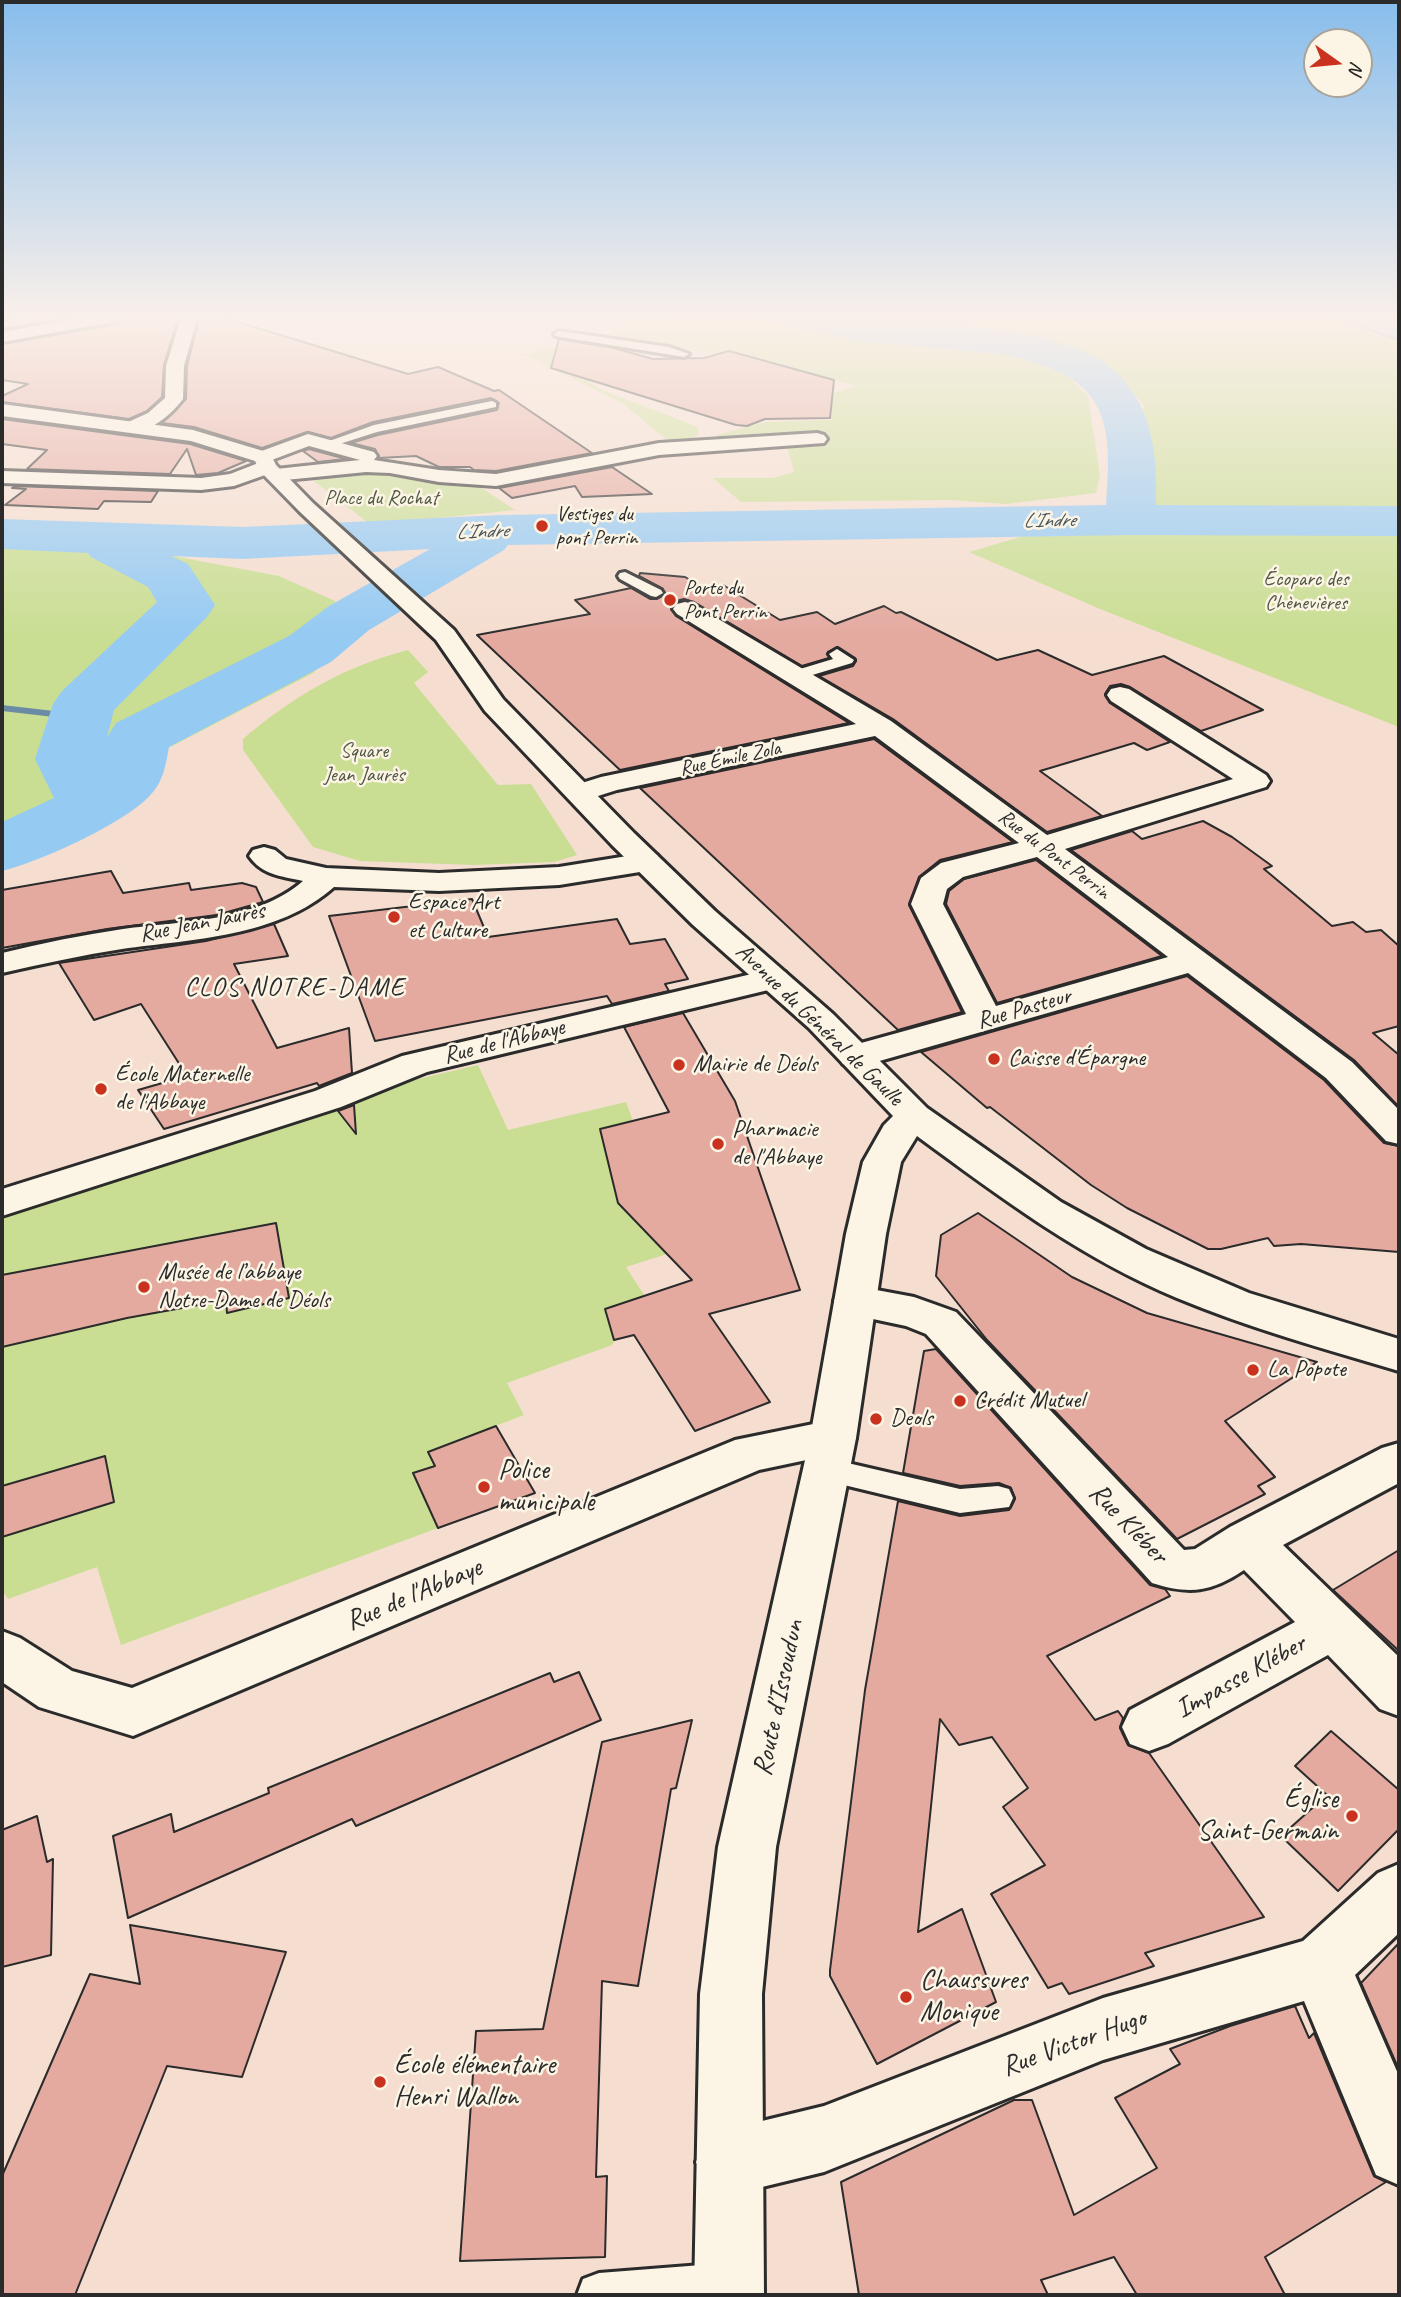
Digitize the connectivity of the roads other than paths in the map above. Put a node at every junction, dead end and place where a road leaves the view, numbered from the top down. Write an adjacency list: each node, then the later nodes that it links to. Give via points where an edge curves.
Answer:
1 (42, 422): 8 (street, via 139,435)
2 (96, 422): 5 (street)
3 (144, 422): 5 (street)
4 (407, 422): 7 (lane)
5 (133, 427): 8 (street, via 193,436)
6 (817, 439): 9 (street, via 659,449 496,480)
7 (327, 444): 8 (street, via 308,440); 9 (street)
8 (268, 466): 9 (street); 10 (street, via 234,481 201,484); 18 (street, Avenue du Général de Gaulle, via 445,635 494,705)
9 (390, 467)
10 (2, 477)
11 (625, 576): 12 (lane)
12 (656, 593)
13 (683, 608): 15 (street, Rue du Pont Perrin)
14 (836, 654): 15 (lane, via 846,660)
15 (796, 675): 17 (street, Rue du Pont Perrin)
16 (1120, 695): 19 (street, via 1256,781)
17 (881, 727): 18 (street, Rue Émile Zola); 19 (street, Rue du Pont Perrin)
18 (579, 793): 21 (street, Avenue du Général de Gaulle)
19 (1044, 846): 23 (street, Rue du Pont Perrin); 26 (street, via 952,870 932,886 927,904)
20 (264, 856): 22 (street, via 276,866)
21 (646, 862): 22 (street, via 498,881); 25 (street, Avenue du Général de Gaulle)
22 (326, 877): 24 (street, Rue Jean Jaurès, via 315,891 255,916)
23 (1192, 961): 26 (street, Rue Pasteur); 29 (street, Rue du Pont Perrin, via 1339,1070)
24 (2, 963)
25 (773, 979): 27 (street, Avenue du Général de Gaulle); 30 (street, Rue de l'Abbaye, via 415,1064 328,1099)
26 (986, 1020): 27 (street, Rue Pasteur)
27 (856, 1056): 28 (street, Avenue du Général de Gaulle)
28 (914, 1116): 31 (street, Route d'Issoudun, via 897,1134 883,1162); 32 (street, Avenue du Général de Gaulle, via 1046,1212 1131,1259 1234,1304)
29 (1399, 1132)
30 (2, 1203)
31 (855, 1301): 33 (street, Route d'Issoudun); 36 (street, Rue Kléber, via 941,1322 1170,1568 1200,1571)
32 (1399, 1355)
33 (830, 1454): 35 (lane, via 960,1501); 38 (street, Rue de l'Abbaye, via 752,1453 133,1712 58,1690); 44 (street, Route d'Issoudun, via 747,1847 731,1994)
34 (1399, 1461): 36 (street, Rue Kléber)
35 (998, 1498)
36 (1247, 1541): 37 (street)
37 (1333, 1627): 39 (street); 40 (street, Impasse Kléber)
38 (2, 1654)
39 (1399, 1692)
40 (1149, 1727)
41 (1399, 1894): 42 (street, Rue Victor Hugo)
42 (1320, 1966): 43 (street); 44 (street, Rue Victor Hugo, via 1103,2029 824,2138)
43 (1399, 2152)
44 (729, 2162): 45 (street, Route d'Issoudun)
45 (728, 2290): 46 (lane)
46 (599, 2295)

